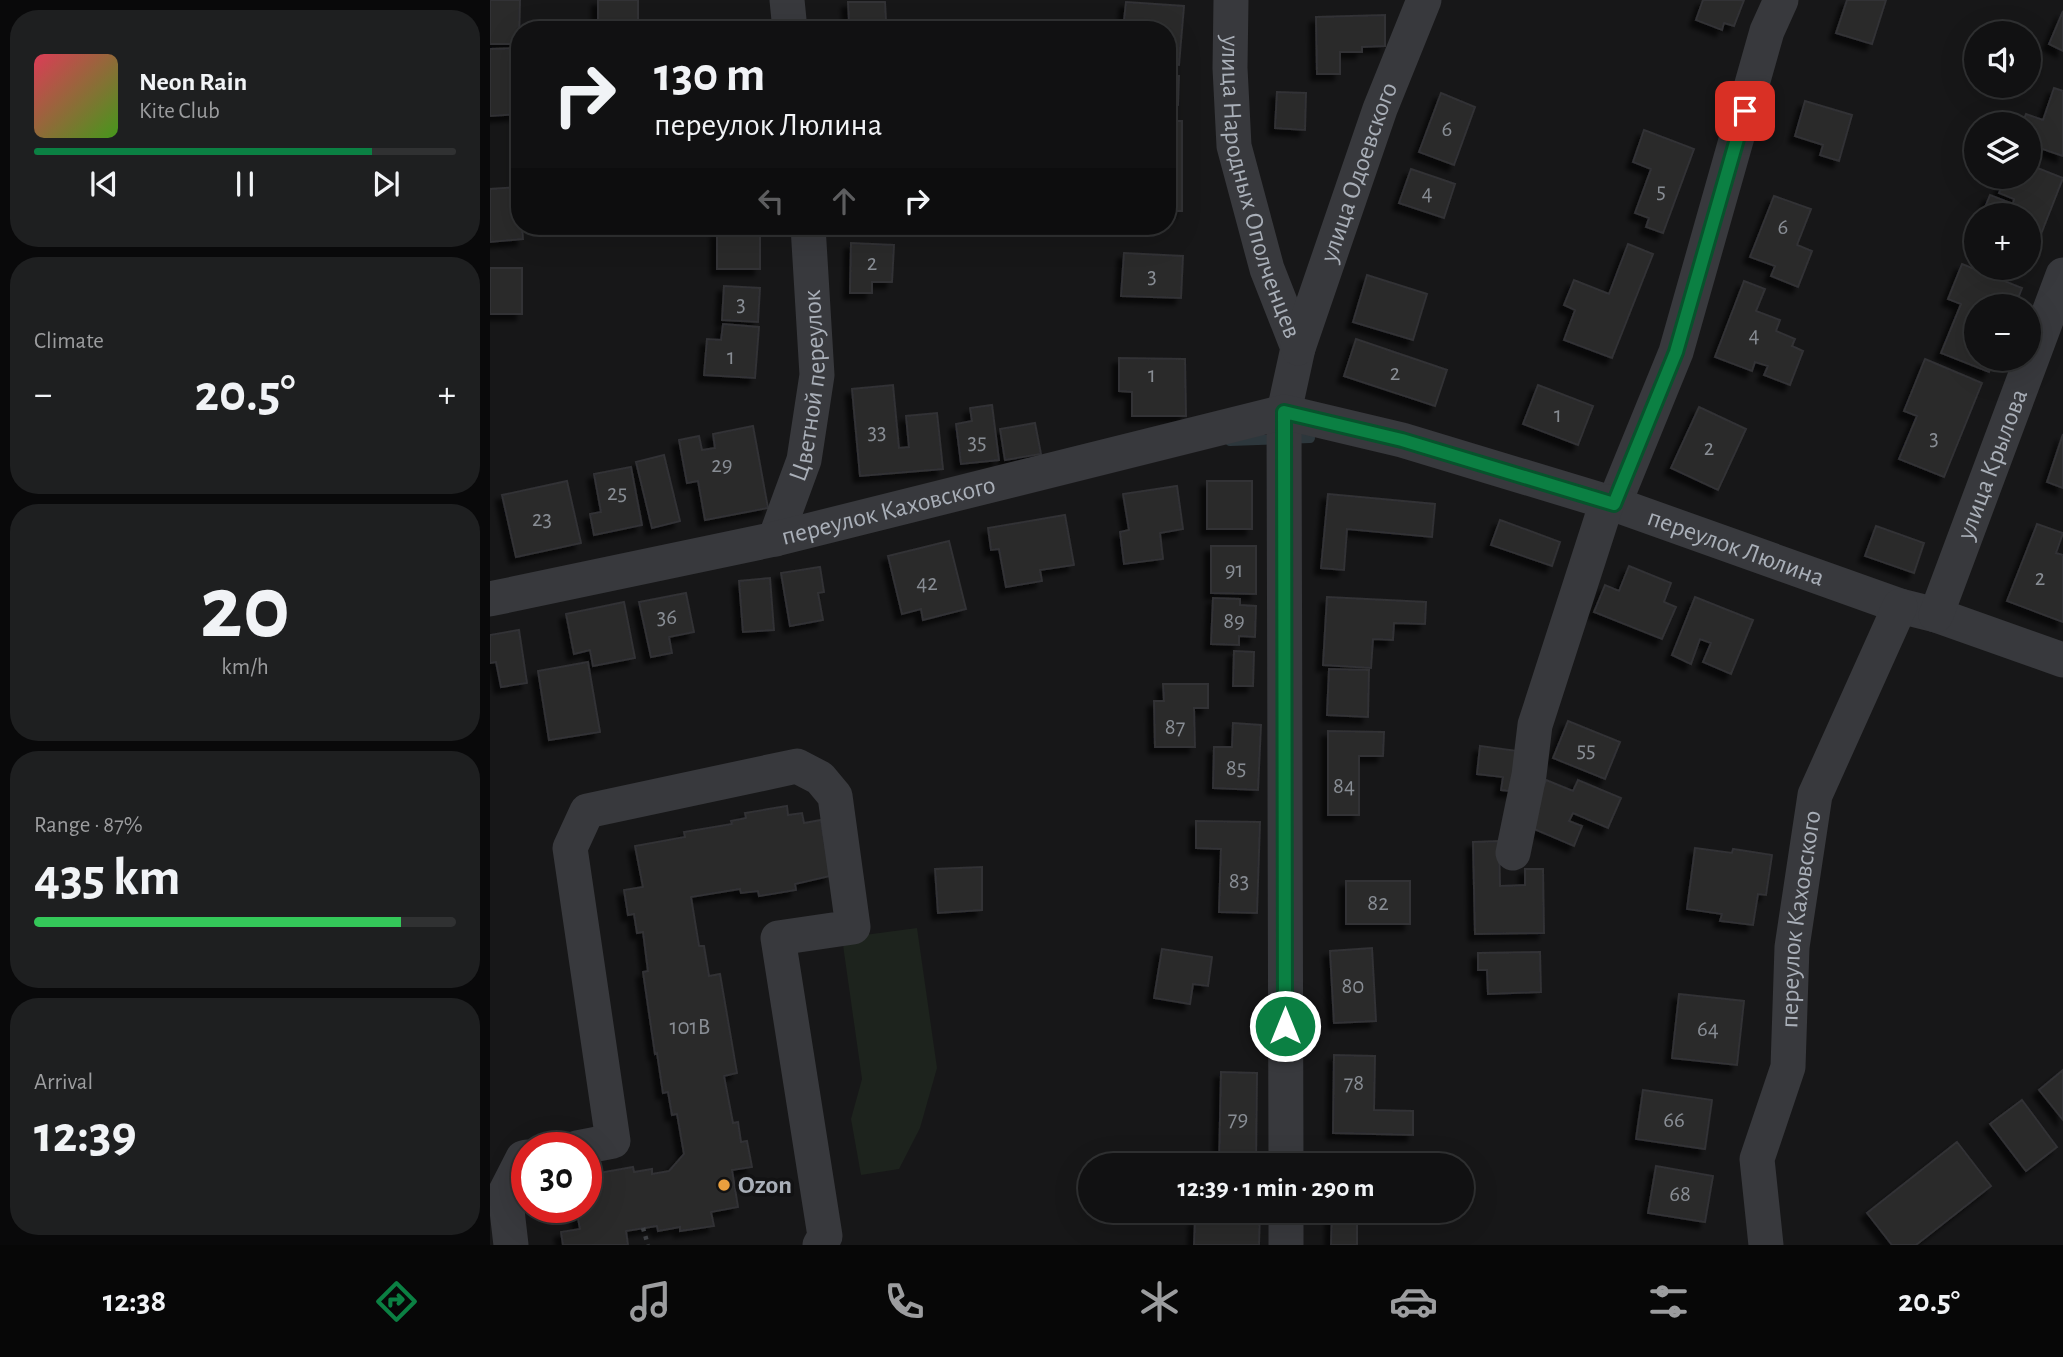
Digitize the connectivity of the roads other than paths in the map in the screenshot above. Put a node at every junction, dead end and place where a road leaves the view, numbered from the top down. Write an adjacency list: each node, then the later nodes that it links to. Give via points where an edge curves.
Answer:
1 (787, 0): 5 (street)
2 (1231, 0): 8 (street, улица Народных Ополченцев, via 1234,146 1267,269)
3 (1424, 0): 8 (street, улица Одоевского, via 1380,109)
4 (1781, 0): 10 (street, via 1767,31 1676,352)
5 (789, 21)
6 (809, 235): 11 (street, Цветной переулок, via 817,375 804,460)
7 (2063, 275): 14 (street, улица Крылова)
8 (1298, 348): 9 (street, улица Народных Ополченцев)
9 (1284, 412): 10 (street, переулок Люлина, via 1402,440); 11 (street, переулок Каховского); 18 (street, улица Народных Ополченцев)
10 (1611, 503): 13 (street, переулок Люлина); 16 (street, via 1535,725)
11 (775, 539): 12 (street, переулок Каховского)
12 (490, 600)
13 (1900, 606): 14 (street, переулок Люлина); 24 (street, переулок Каховского, via 1815,795 1792,947 1788,1068 1757,1158)
14 (1936, 615): 15 (street, переулок Люлина)
15 (2063, 660)
16 (1513, 853)
17 (602, 1143): 22 (street, via 613,1141 570,848 587,811 797,766 820,778 835,796 853,927 778,938 825,1236)
18 (1286, 1153)
19 (511, 1181): 21 (street, via 505,1193)
20 (1286, 1223): 23 (street)
21 (511, 1245)
22 (820, 1245)
23 (1286, 1245)
24 (1766, 1245)

